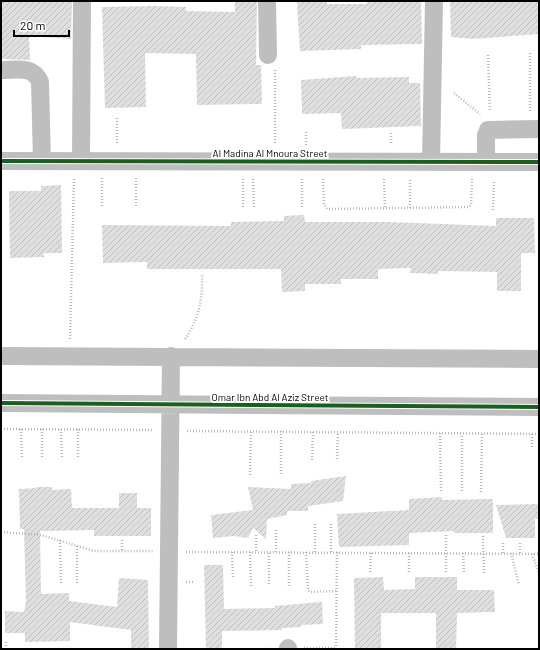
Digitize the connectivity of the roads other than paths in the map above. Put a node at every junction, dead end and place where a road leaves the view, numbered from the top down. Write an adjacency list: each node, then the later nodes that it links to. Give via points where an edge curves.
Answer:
1 (82, 1): 9 (street)
2 (267, 1): 4 (street)
3 (434, 1): 10 (street)
4 (268, 55)
5 (1, 70): 8 (street, via 28,70 37,76 40,82)
6 (535, 129): 11 (street, via 490,126 486,133)
7 (1, 161): 8 (street, Al Madina Al Mnoura Street)
8 (42, 161): 9 (street, Al Madina Al Mnoura Street)
9 (77, 161): 10 (street, Al Madina Al Mnoura Street)
10 (431, 162): 11 (street, Al Madina Al Mnoura Street)
11 (484, 162): 12 (street, Al Madina Al Mnoura Street)
12 (539, 162)
13 (1, 356): 14 (street)
14 (171, 356): 15 (street); 17 (street)
15 (539, 359)
16 (1, 403): 17 (street, Omar Ibn Abd Al Aziz Street)
17 (170, 404): 18 (street, Omar Ibn Abd Al Aziz Street); 19 (street)
18 (539, 407)
19 (168, 649)

